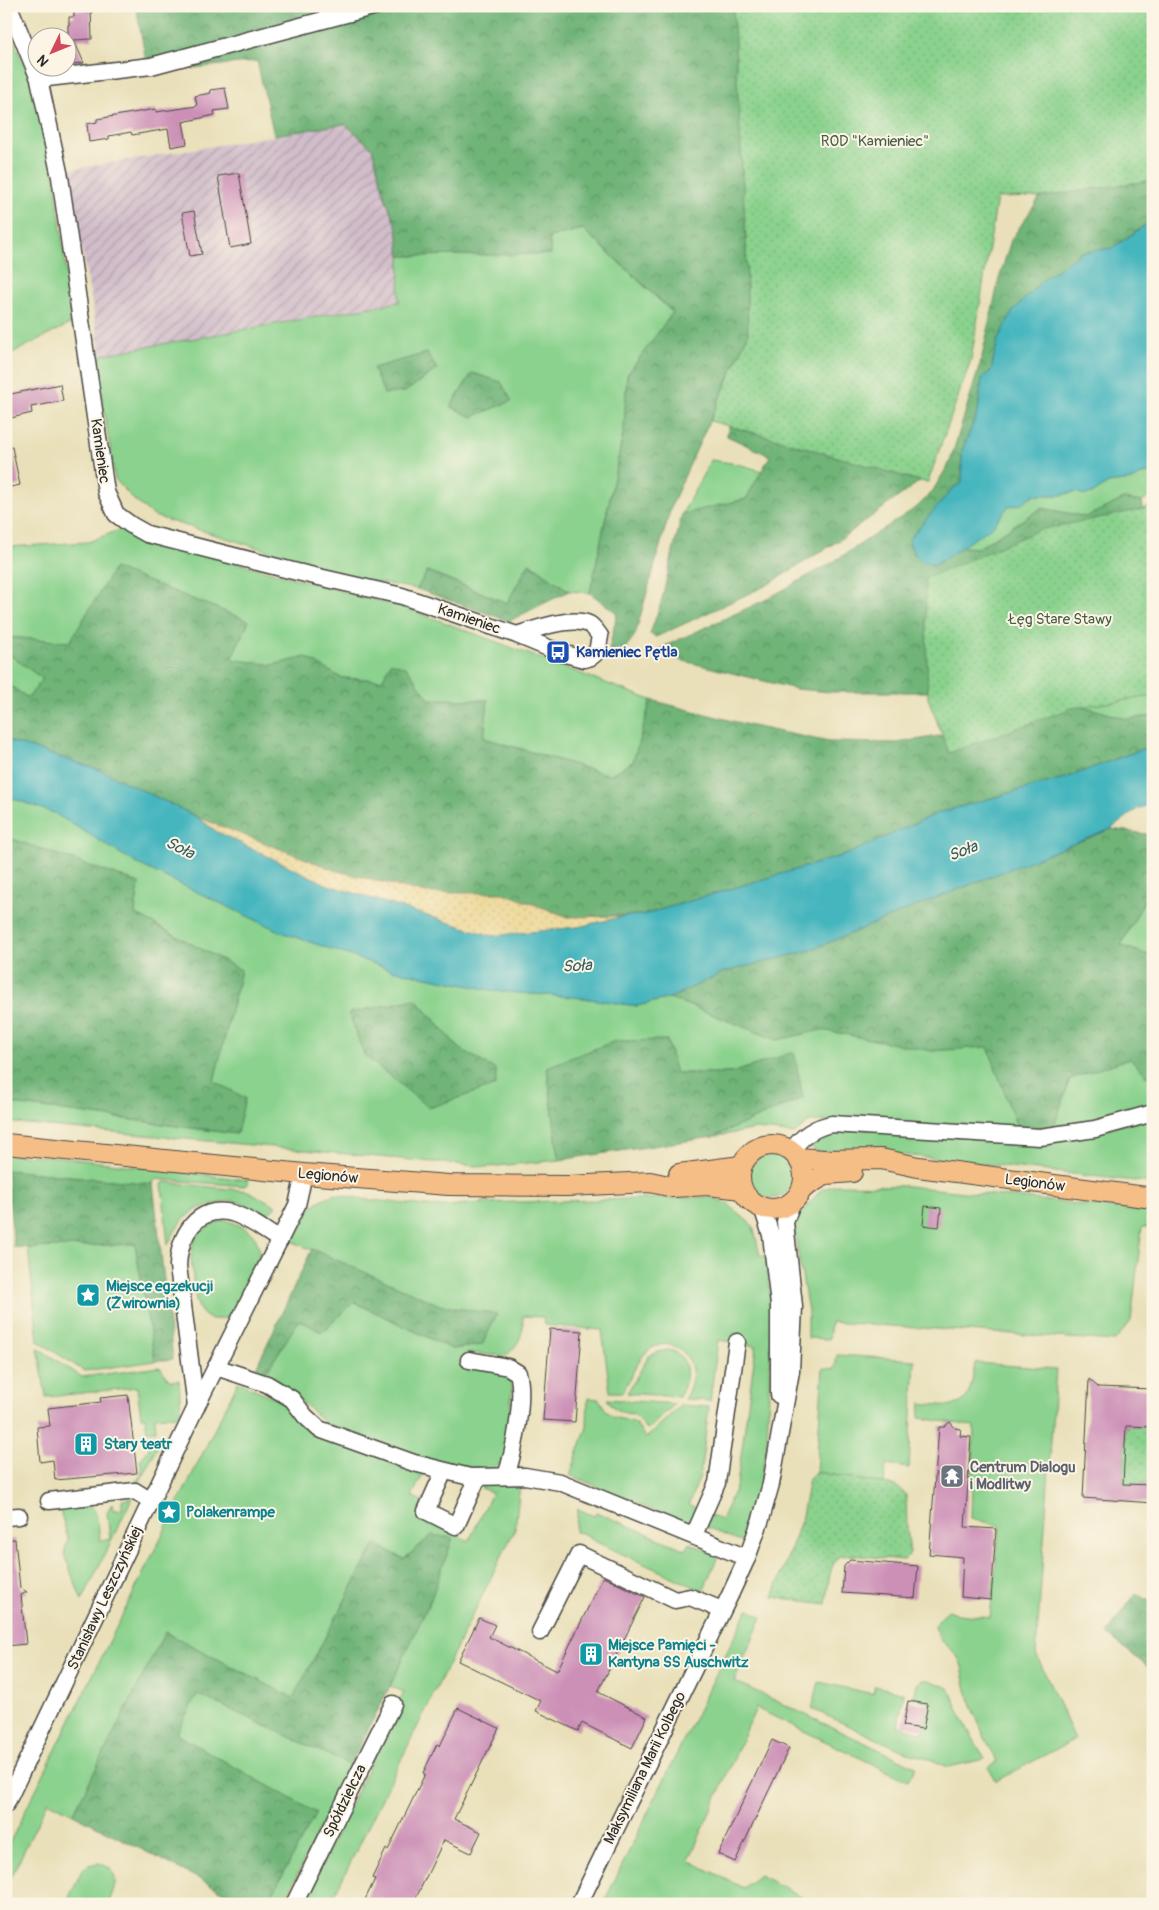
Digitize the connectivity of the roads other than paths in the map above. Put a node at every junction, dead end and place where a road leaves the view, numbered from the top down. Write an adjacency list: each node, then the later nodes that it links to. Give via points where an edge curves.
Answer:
1 (9, 6): 3 (street, Kamieniec)
2 (376, 6): 3 (street, via 151,66)
3 (39, 79): 4 (street, Kamieniec, via 60,177 106,492 116,514 147,534 402,596)
4 (517, 635)
5 (1153, 1113): 7 (street, via 1095,1129 1040,1137 832,1124 809,1131 798,1141)
6 (6, 1144): 10 (main road, Legionów)
7 (795, 1154): 8 (main road, via 782,1146 762,1146 753,1150); 9 (main road, Legionów, via 824,1160 881,1159); 13 (main road, via 804,1172)
8 (742, 1166): 11 (main road, Legionów, via 668,1175); 12 (main road)
9 (918, 1168): 13 (main road, Legionów, via 826,1174); 14 (main road, Legionów)
10 (304, 1174): 11 (main road, Legionów, via 449,1185 568,1186); 16 (street, Stanisławy Leszczyńskiej, via 297,1205)
11 (650, 1182): 12 (main road, Legionów, via 673,1187 708,1185)
12 (742, 1189): 15 (main road, via 753,1203)
13 (797, 1195): 15 (main road, via 782,1208); 21 (street, Maksymiliana Marii Kolbego, via 785,1222 794,1306 791,1371)
14 (1153, 1198)
15 (762, 1207): 21 (street, Maksymiliana Marii Kolbego, via 771,1235 779,1305)
16 (280, 1240): 19 (street, Stanisławy Leszczyńskiej); 20 (street, via 242,1216 222,1212 207,1213 186,1232 178,1253 178,1266)
17 (737, 1342): 27 (street, via 717,1483)
18 (469, 1360): 23 (street, via 508,1367 518,1373 519,1402 512,1459)
19 (216, 1367): 20 (street, Stanisławy Leszczyńskiej); 22 (street, via 267,1384 292,1399 320,1429)
20 (196, 1407): 26 (street, Stanisławy Leszczyńskiej)
21 (779, 1434): 28 (street, Maksymiliana Marii Kolbego, via 762,1520)
22 (444, 1471): 24 (street); 24 (street, via 426,1511 456,1526)
23 (506, 1476): 24 (street); 27 (street, via 532,1476 560,1482)
24 (478, 1477)
25 (49, 1501): 26 (street, via 135,1492)
26 (152, 1501): 32 (street, Stanisławy Leszczyńskiej)
27 (694, 1536): 28 (street)
28 (747, 1558): 29 (street, Maksymiliana Marii Kolbego)
29 (722, 1610): 30 (street, via 690,1597 675,1600 579,1554); 34 (street, Maksymiliana Marii Kolbego)
30 (540, 1632)
31 (393, 1704): 33 (street, Spółdzielcza)
32 (6, 1804)
33 (300, 1902)
34 (579, 1904)

